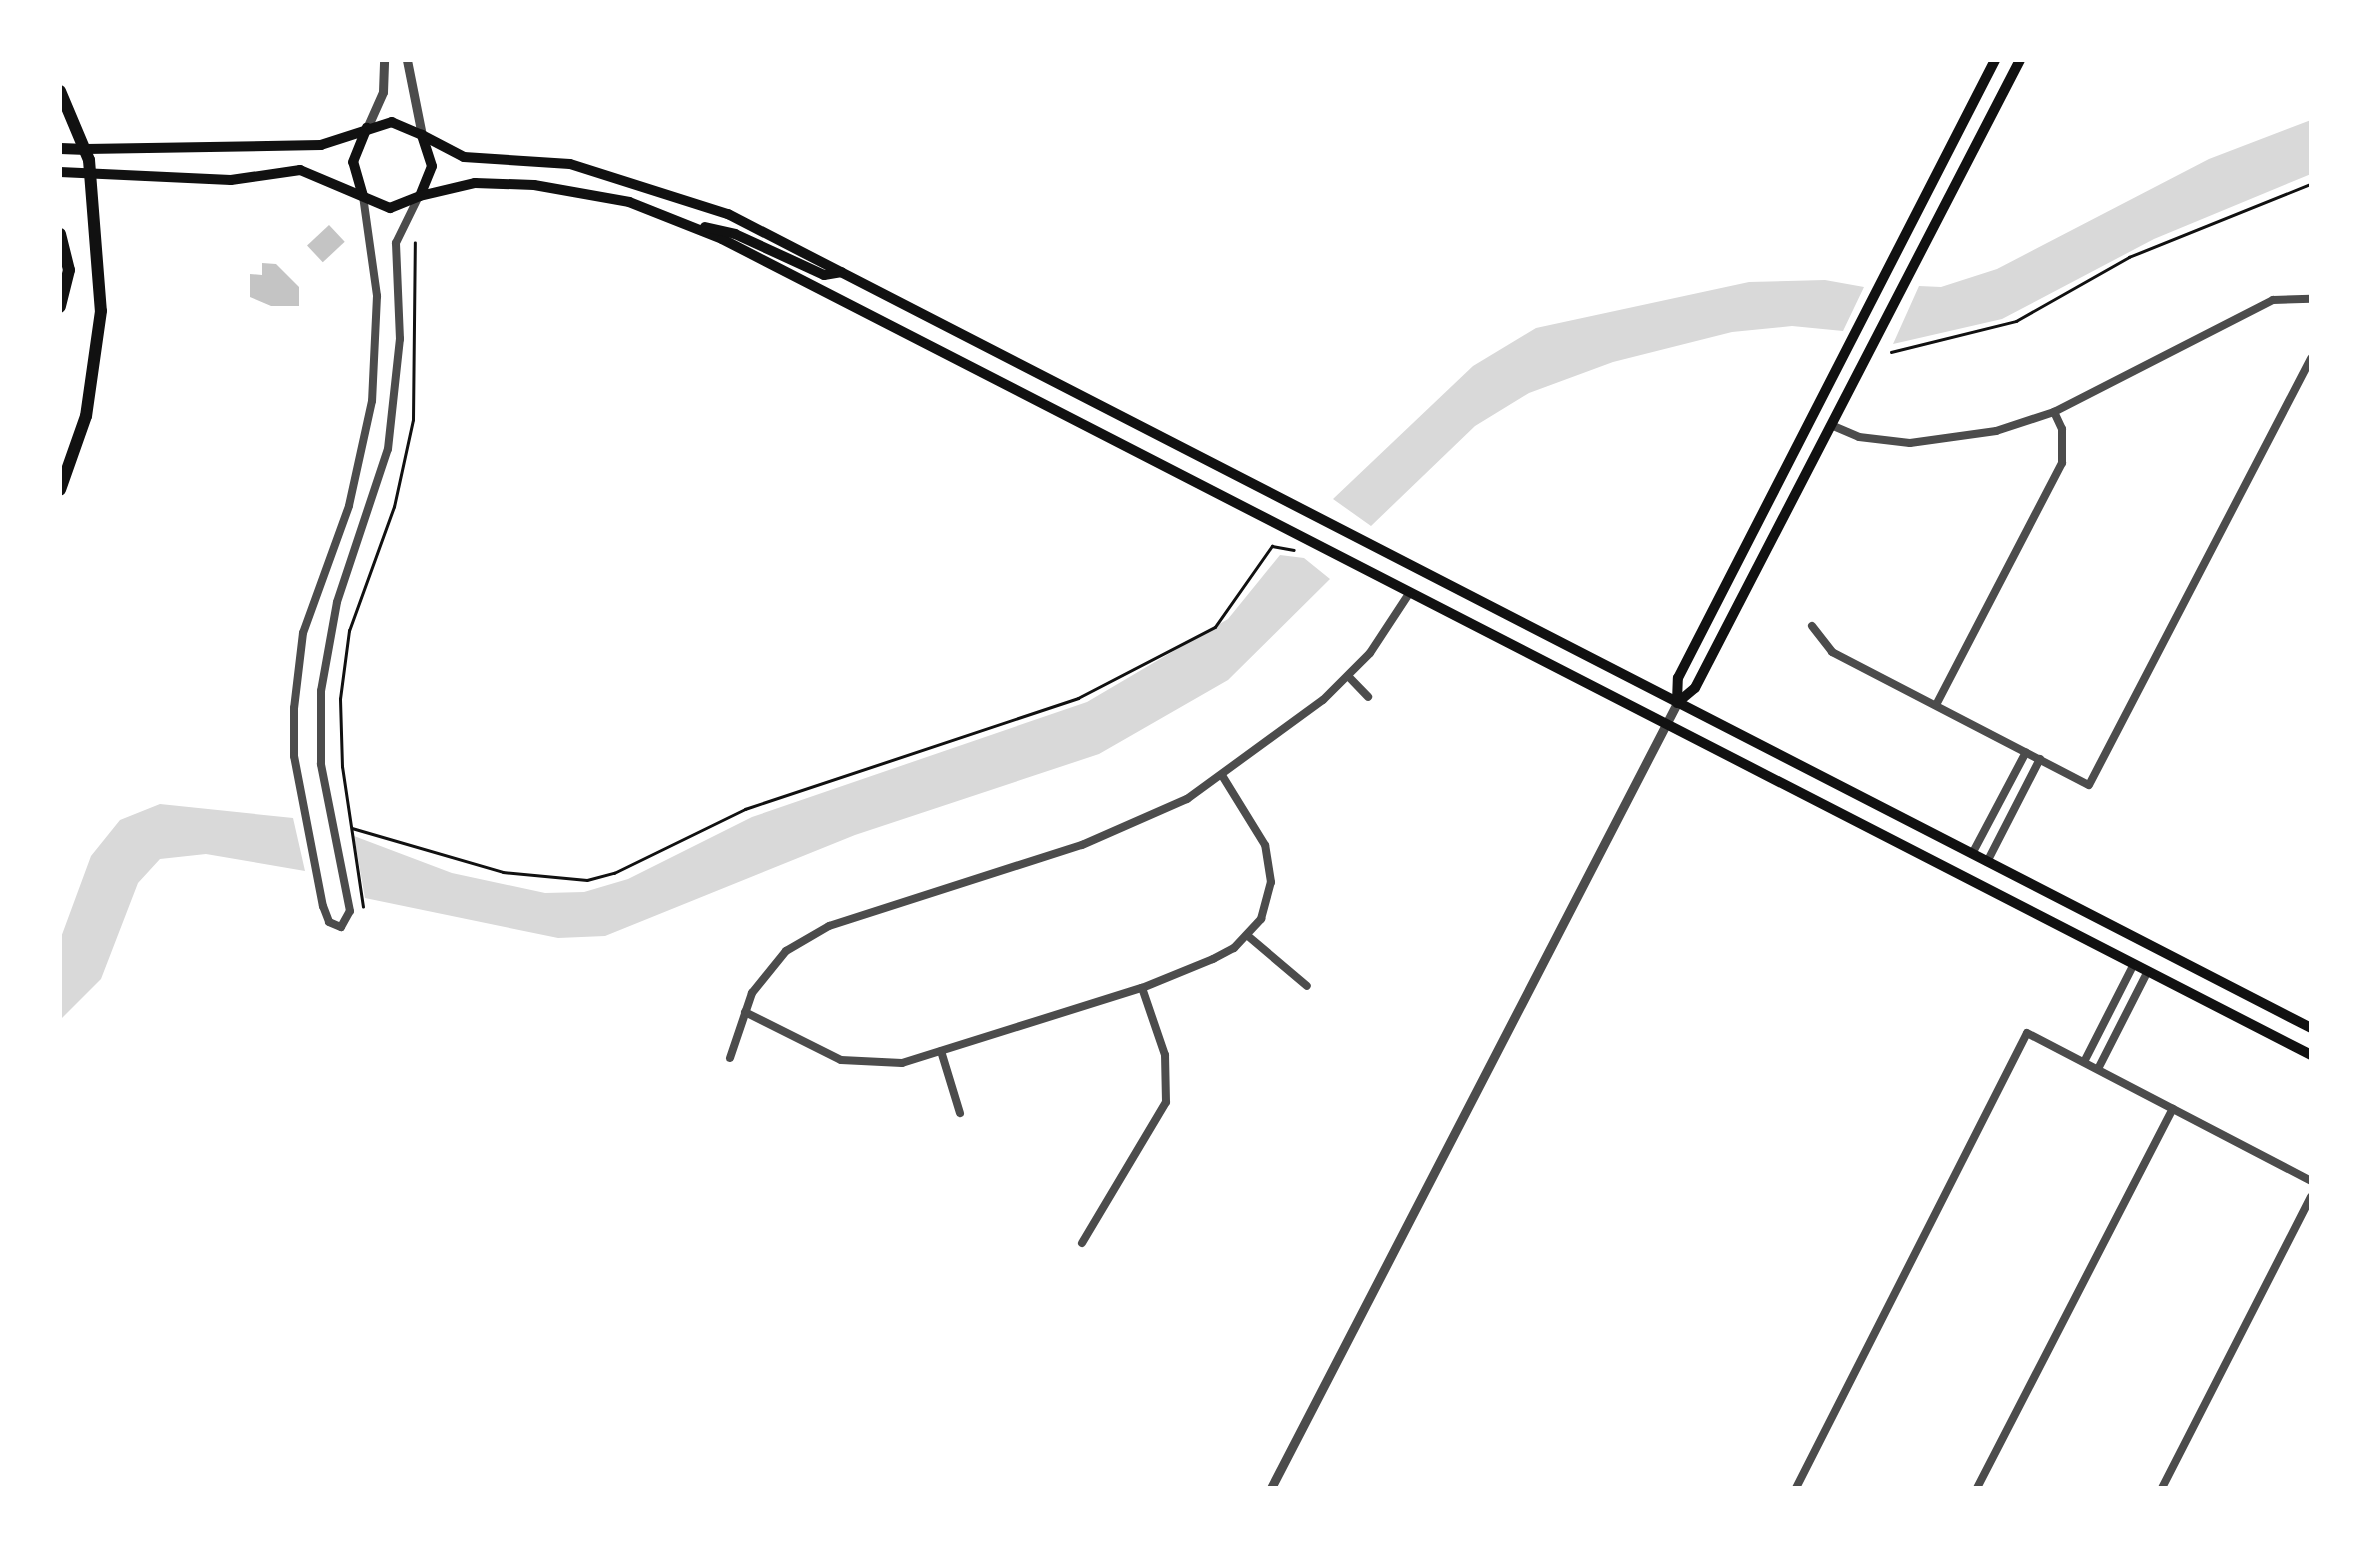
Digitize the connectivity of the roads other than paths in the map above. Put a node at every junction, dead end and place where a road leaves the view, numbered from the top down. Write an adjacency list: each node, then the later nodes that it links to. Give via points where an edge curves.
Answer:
1 (384, 60): 6 (street, via 383,92)
2 (407, 60): 7 (street)
3 (1995, 60): 27 (main road, via 1680,674)
4 (2020, 60): 21 (main road)
5 (60, 91): 9 (highway)
6 (367, 128): 7 (main road, via 398,122); 9 (main road, via 322,145); 12 (main road, via 353,162)
7 (422, 136): 13 (main road, via 432,166); 16 (main road, via 471,159 547,159 674,192)
8 (60, 148): 9 (main road)
9 (86, 150): 11 (highway)
10 (60, 172): 11 (main road)
11 (92, 174): 12 (main road, via 231,180 300,170); 22 (highway, via 100,311 96,359 86,416)
12 (363, 196): 13 (main road, via 390,208); 13 (street, via 377,296 372,401 348,506 303,633 294,708 294,756 323,906 330,922 341,926 350,911 321,764 321,691 337,602 388,449 398,364 396,243)
13 (420, 196): 14 (main road, via 476,183 534,184 629,202)
14 (689, 224): 16 (main road, via 736,234 824,275); 23 (main road)
15 (60, 234): 18 (highway, via 69,270)
16 (842, 272): 27 (main road)
17 (2311, 300): 20 (street, via 2273,300)
18 (60, 307)
19 (2311, 358): 31 (street, via 2090,785)
20 (2054, 412): 21 (street, via 1996,431 1910,443); 28 (street, via 2062,429 2062,463)
21 (1831, 424): 27 (main road, via 1696,688)
22 (60, 490)
23 (1410, 592): 25 (street, via 1389,630); 29 (main road)
24 (1812, 626): 28 (street, via 1832,652)
25 (1348, 676): 26 (street); 32 (street)
26 (1368, 697)
27 (1677, 703): 29 (street); 33 (main road)
28 (1936, 705): 30 (street)
29 (1666, 724): 36 (main road); 52 (street)
30 (2026, 752): 31 (street); 33 (street)
31 (2040, 760): 34 (street)
32 (1222, 777): 35 (street, via 1271,861 1268,900); 40 (street, via 1082,845 829,926 766,970)
33 (1972, 854): 34 (main road)
34 (1987, 862): 41 (main road)
35 (1248, 936): 38 (street); 39 (street)
36 (2134, 964): 37 (main road); 45 (street)
37 (2148, 971): 43 (main road); 46 (street)
38 (1306, 986)
39 (1142, 988): 42 (street); 51 (street, via 1165,1055 1166,1102)
40 (744, 1012): 42 (street, via 860,1064 902,1063); 44 (street)
41 (2311, 1028)
42 (942, 1050): 48 (street)
43 (2311, 1054)
44 (730, 1058)
45 (2084, 1062): 46 (street); 53 (street, via 2027,1033)
46 (2098, 1069): 47 (street)
47 (2172, 1109): 49 (street); 54 (street)
48 (960, 1112)
49 (2311, 1182)
50 (2311, 1197): 55 (street)
51 (1082, 1243)
52 (1271, 1488)
53 (1796, 1488)
54 (1977, 1488)
55 (2162, 1488)

